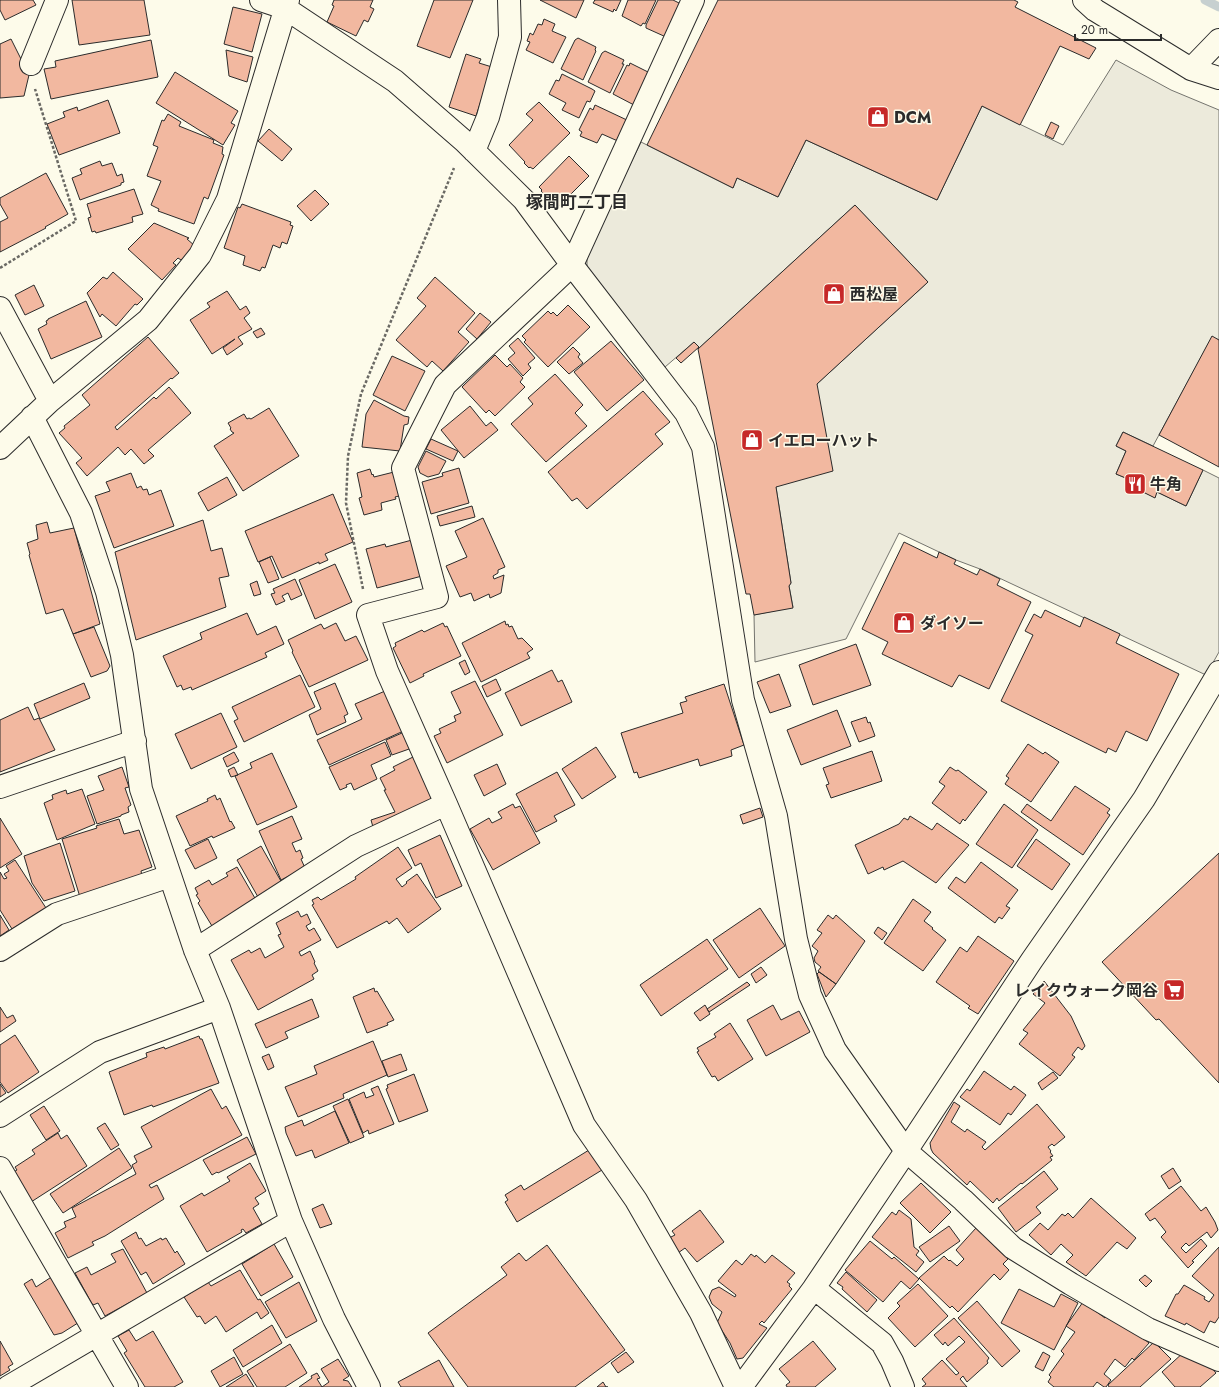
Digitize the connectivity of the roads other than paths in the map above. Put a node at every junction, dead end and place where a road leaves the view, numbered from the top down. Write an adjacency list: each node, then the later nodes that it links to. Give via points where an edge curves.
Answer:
1 (57, 0): 8 (street)
2 (261, 0): 6 (street)
3 (509, 0): 11 (street, via 510,37 488,118)
4 (693, 0): 12 (street)
5 (1094, 3): 9 (street)
6 (287, 4): 11 (street, via 395,81); 14 (street, via 228,199 200,254 148,320)
7 (1219, 40): 9 (street)
8 (31, 64)
9 (1191, 69): 10 (street)
10 (1219, 78)
11 (469, 146): 12 (street, via 524,200)
12 (572, 265): 20 (street, via 445,385 403,468 437,597 368,615 387,671); 26 (street, via 686,413 703,447 743,700 776,816 796,939 810,995 835,1050)
13 (0, 308): 14 (street)
14 (50, 401): 15 (street)
15 (32, 417): 16 (street); 18 (street, via 81,513 106,592 122,655)
16 (0, 448)
17 (1219, 672): 26 (street, via 1144,798 1032,960)
18 (135, 741): 19 (street); 21 (street, via 142,789)
19 (0, 787)
20 (446, 804): 23 (street, via 356,846); 35 (street, via 584,1125 636,1200 701,1313)
21 (170, 876): 22 (street, via 57,914); 23 (street)
22 (0, 950)
23 (195, 950): 24 (street)
24 (219, 1008): 25 (street, via 100,1052); 28 (street)
25 (0, 1116)
26 (906, 1151): 29 (street); 31 (street, via 1013,1248 1148,1329)
27 (0, 1168): 30 (street)
28 (291, 1221): 30 (street); 34 (street, via 334,1319)
29 (814, 1288): 36 (street); 37 (street, via 882,1343)
30 (96, 1335): 32 (street); 33 (street)
31 (1219, 1360)
32 (8, 1387)
33 (127, 1387)
34 (369, 1387)
35 (736, 1387)
36 (741, 1387)
37 (903, 1387)

